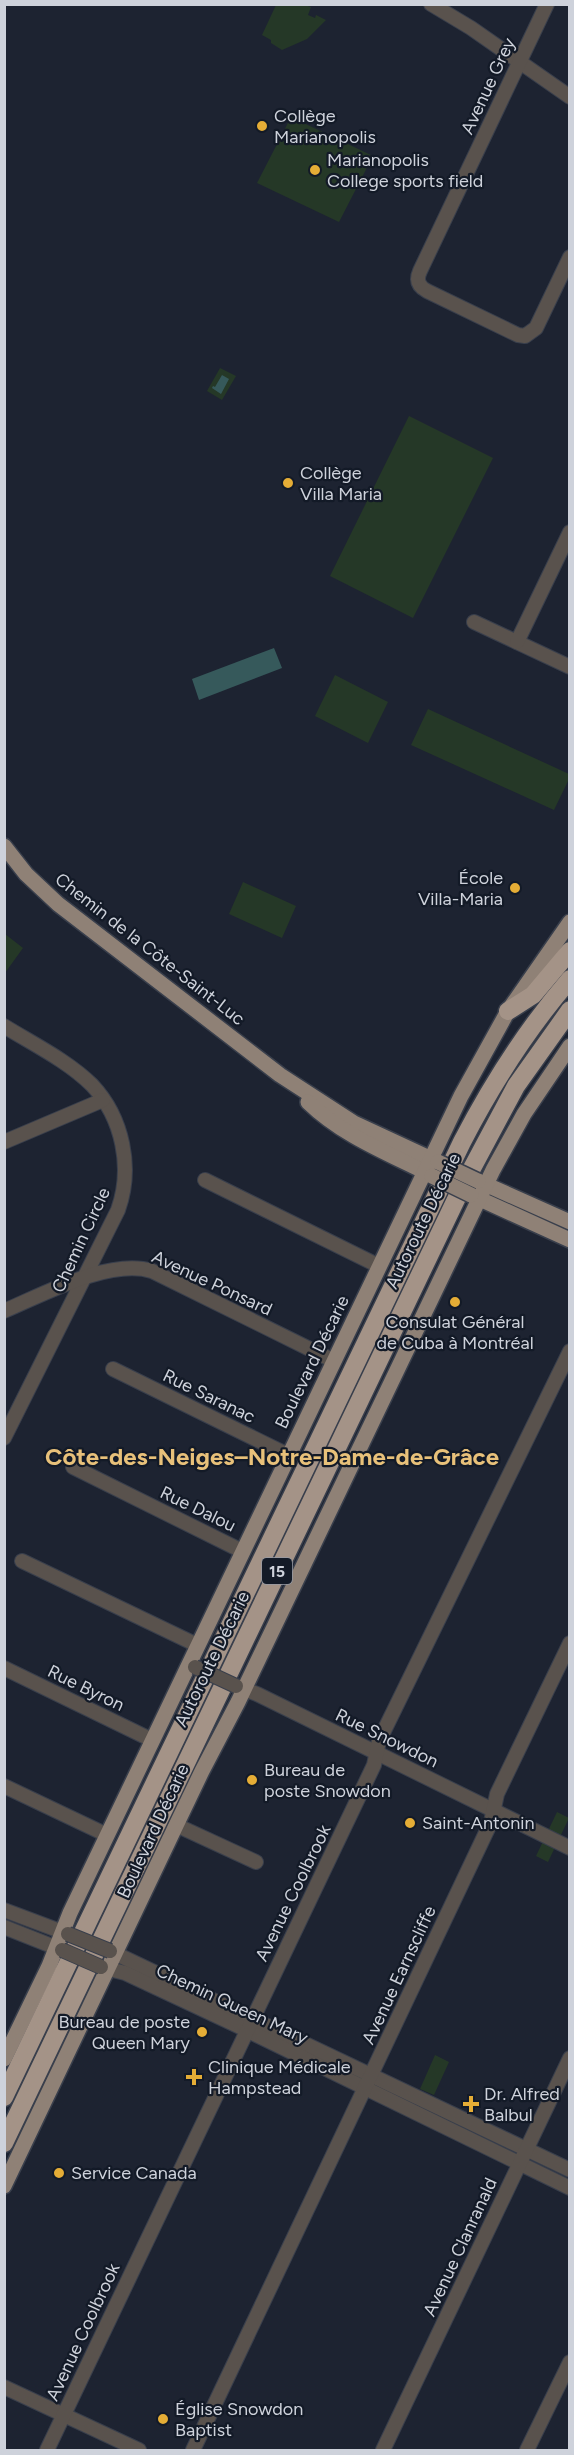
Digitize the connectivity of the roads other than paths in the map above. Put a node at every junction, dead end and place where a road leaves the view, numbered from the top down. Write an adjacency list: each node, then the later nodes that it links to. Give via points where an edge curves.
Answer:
1 (431, 4): 3 (street)
2 (547, 4): 3 (street, Avenue Grey)
3 (520, 62): 4 (street); 5 (street, Avenue Grey, via 418,281 427,291 525,336 536,328)
4 (570, 97)
5 (570, 257)
6 (570, 532): 8 (street)
7 (474, 622): 8 (street)
8 (517, 642): 9 (street)
9 (570, 668)
10 (4, 846): 20 (main road, Chemin de la Côte-Saint-Luc, via 54,900 280,1075 328,1120 372,1146)
11 (570, 922): 15 (main road, Boulevard Décarie)
12 (570, 951): 15 (highway, via 533,995)
13 (570, 979): 59 (highway, Autoroute Décarie / 15, via 518,1046 459,1148)
14 (570, 1010): 60 (highway, Autoroute Décarie / 15, via 510,1095 462,1187)
15 (508, 1011): 20 (main road, Boulevard Décarie, via 469,1081)
16 (4, 1026): 18 (street, Chemin Circle, via 76,1072)
17 (570, 1046): 22 (main road, Boulevard Décarie)
18 (103, 1100): 19 (street); 26 (street, Chemin Circle, via 122,1141 126,1179 118,1209)
19 (4, 1142)
20 (431, 1167): 22 (main road, Chemin de la Côte-Saint-Luc, bridge); 25 (main road, Boulevard Décarie)
21 (205, 1180): 25 (street)
22 (479, 1190): 23 (main road, Chemin de la Côte-Saint-Luc); 24 (main road, Chemin de la Côte-Saint-Luc); 40 (main road, Boulevard Décarie)
23 (570, 1222)
24 (570, 1240)
25 (380, 1266): 29 (main road, Boulevard Décarie)
26 (83, 1279): 27 (street, Avenue Ponsard); 29 (street, Avenue Ponsard, via 121,1268 152,1271); 31 (street, Chemin Circle)
27 (4, 1311)
28 (570, 1351): 42 (street, Avenue Coolbrook, via 379,1741)
29 (334, 1360): 32 (main road, Boulevard Décarie)
30 (113, 1369): 32 (street, Rue Saranac)
31 (4, 1438)
32 (288, 1455): 34 (main road, Boulevard Décarie)
33 (72, 1467): 34 (street, Rue Dalou)
34 (242, 1551): 37 (main road, Boulevard Décarie)
35 (22, 1561): 37 (street)
36 (570, 1643): 44 (street, Avenue Earnscliffe, via 497,1794)
37 (197, 1645): 38 (main road, Boulevard Décarie)
38 (192, 1665): 40 (street, Rue Snowdon, bridge); 41 (main road, Boulevard Décarie)
39 (4, 1668): 41 (street, Rue Byron)
40 (240, 1688): 42 (street, Rue Snowdon); 45 (main road, Boulevard Décarie)
41 (152, 1740): 46 (main road, Boulevard Décarie)
42 (377, 1753): 44 (street, Rue Snowdon); 55 (street, Avenue Coolbrook)
43 (4, 1786): 46 (street)
44 (494, 1810): 47 (street, Rue Snowdon); 58 (street, Avenue Earnscliffe)
45 (176, 1825): 48 (street); 53 (main road, Boulevard Décarie)
46 (107, 1835): 51 (main road, Boulevard Décarie)
47 (570, 1848)
48 (256, 1862)
49 (4, 1910): 51 (street, Chemin Queen Mary)
50 (4, 1927): 52 (street, Chemin Queen Mary)
51 (65, 1933): 52 (main road, Boulevard Décarie); 53 (street, Chemin Queen Mary, bridge)
52 (59, 1949): 54 (street, Chemin Queen Mary, bridge); 56 (main road, Boulevard Décarie)
53 (113, 1952): 54 (main road, Boulevard Décarie); 55 (street, Chemin Queen Mary)
54 (105, 1968): 55 (street, Chemin Queen Mary); 64 (main road, Boulevard Décarie)
55 (250, 2024): 58 (street, Chemin Queen Mary); 68 (street, Avenue Coolbrook)
56 (4, 2058)
57 (570, 2058): 61 (street, Avenue Clanranald)
58 (368, 2082): 61 (street, Chemin Queen Mary); 62 (street, Chemin Queen Mary); 71 (street, Avenue Earnscliffe)
59 (4, 2097)
60 (4, 2143)
61 (526, 2149): 62 (street, Avenue Clanranald); 63 (street, Chemin Queen Mary)
62 (520, 2164): 65 (street, Chemin Queen Mary); 72 (street, Avenue Clanranald)
63 (570, 2170)
64 (4, 2186)
65 (570, 2188)
66 (570, 2362): 73 (street)
67 (4, 2387): 68 (street)
68 (64, 2415): 69 (street, Avenue Coolbrook); 70 (street)
69 (47, 2451)
70 (139, 2451)
71 (193, 2451)
72 (383, 2451)
73 (527, 2451)

